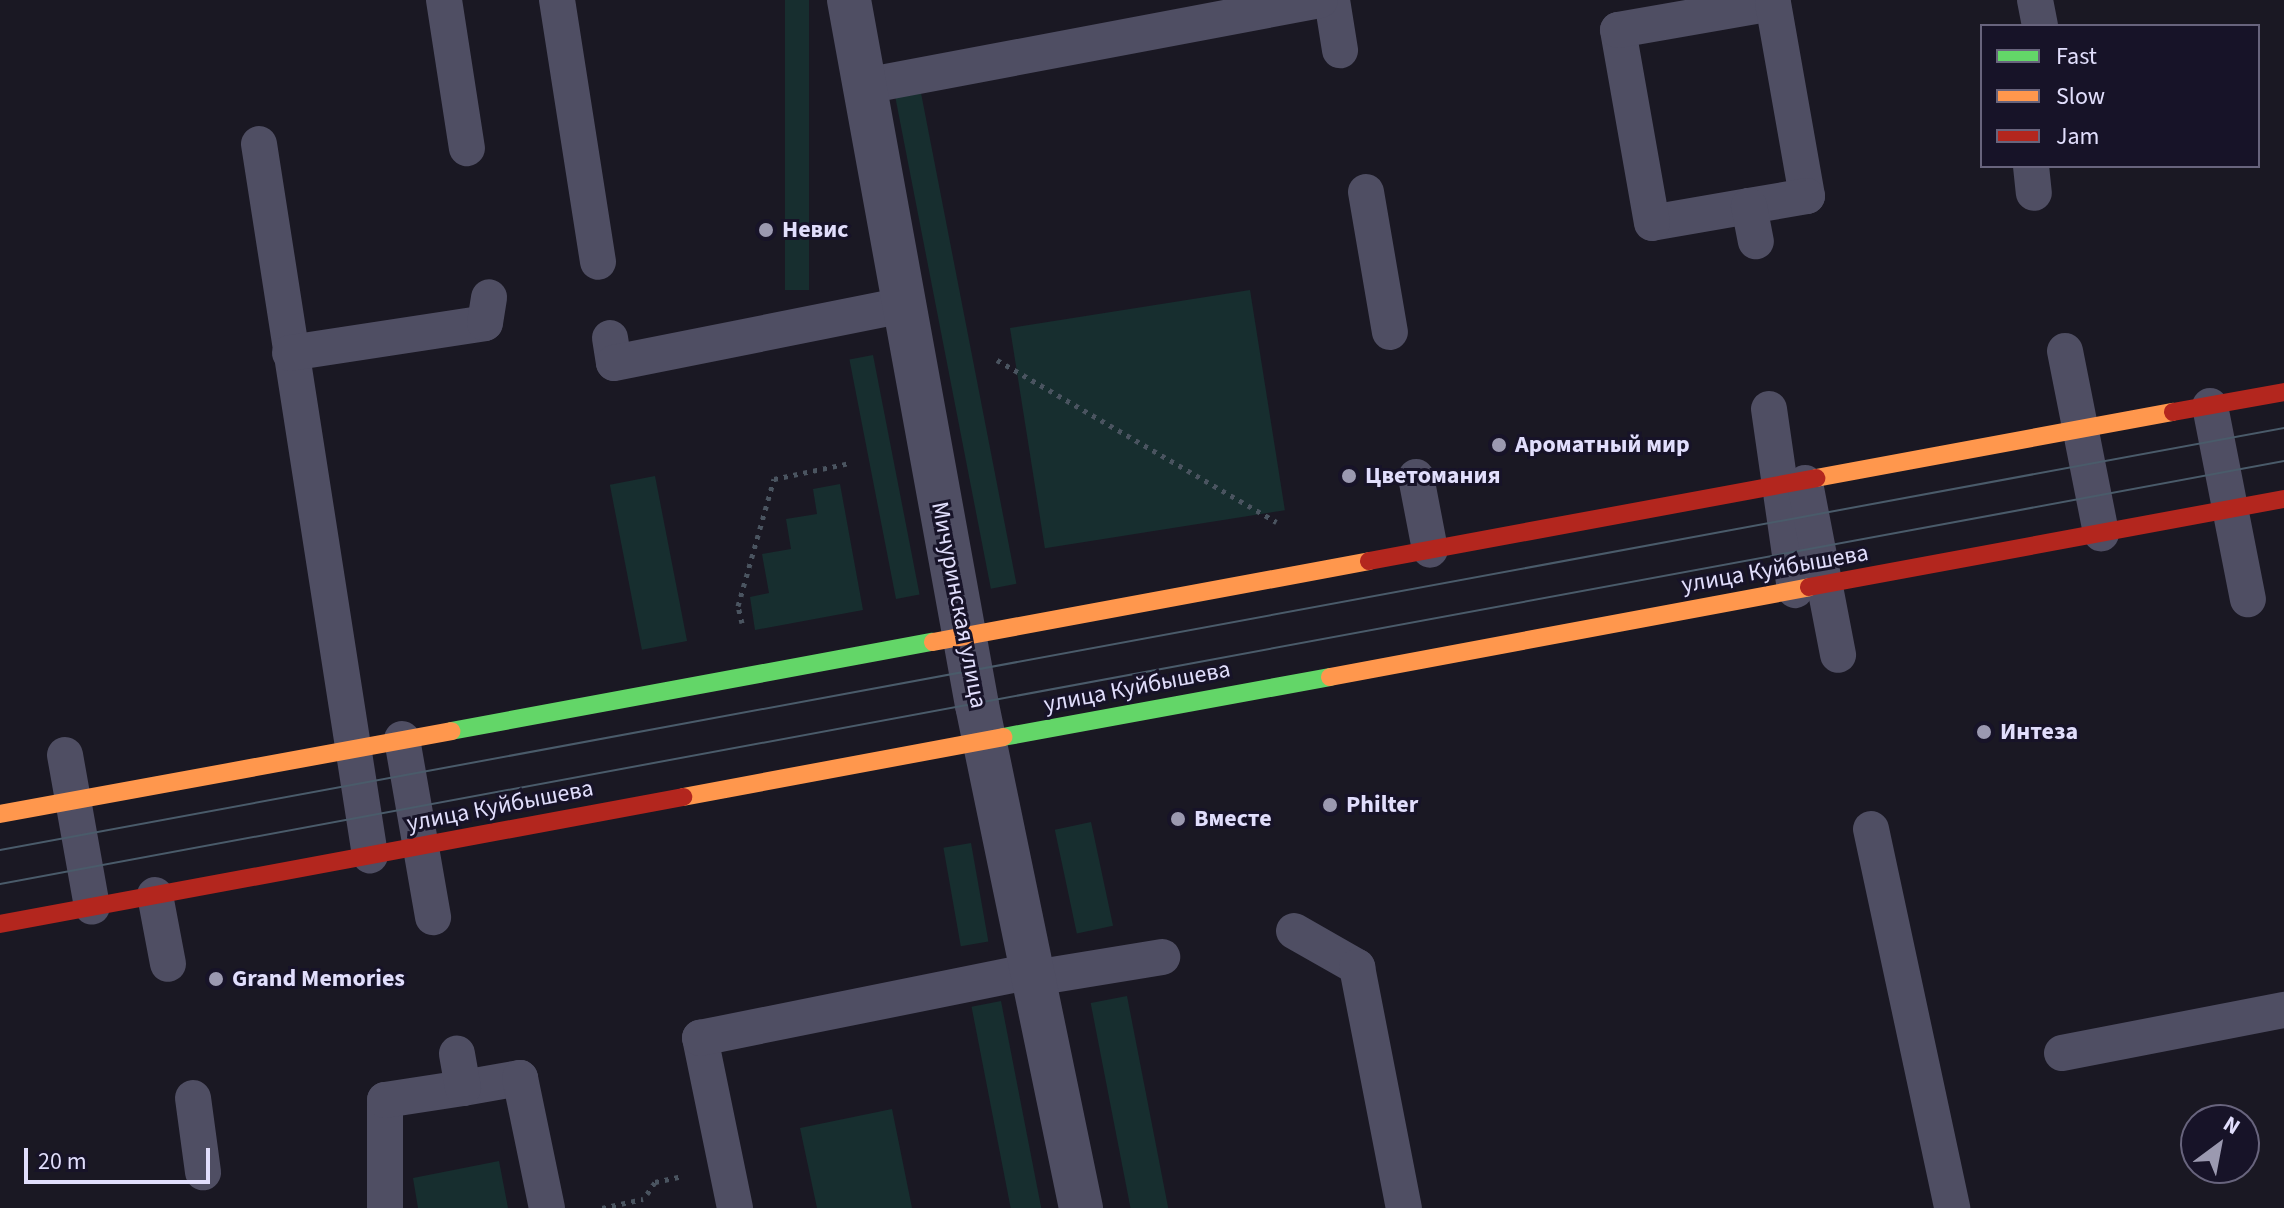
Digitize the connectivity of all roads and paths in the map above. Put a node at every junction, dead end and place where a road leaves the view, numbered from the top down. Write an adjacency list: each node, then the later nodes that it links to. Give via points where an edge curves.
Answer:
1 (444, 0): 11 (lane)
2 (557, 0): 15 (lane)
3 (849, 0): 9 (street, Мичуринская улица)
4 (1320, 0): 9 (lane)
5 (1332, 0): 8 (lane)
6 (2035, 0): 7 (lane)
7 (2040, 24)
8 (1340, 50)
9 (865, 86): 17 (street, Мичуринская улица)
10 (259, 144): 21 (lane)
11 (467, 148)
12 (1366, 192): 18 (lane)
13 (1749, 206): 13 (lane, via 1807,196 1773,3 1618,30 1652,223); 14 (lane)
14 (1756, 241)
15 (598, 262)
16 (489, 297): 21 (lane, via 485,323)
17 (903, 305): 19 (lane, via 614,363); 38 (street, Мичуринская улица)
18 (1390, 332)
19 (610, 338)
20 (2065, 351): 26 (lane)
21 (290, 353): 42 (lane)
22 (997, 360): 32 (path)
23 (2284, 392): 24 (main road)
24 (2210, 406): 26 (main road); 31 (lane)
25 (1769, 409): 29 (lane)
26 (2080, 431): 29 (main road); 33 (lane)
27 (850, 463): 37 (path, via 774,479 738,606)
28 (1416, 477): 34 (lane)
29 (1793, 486): 34 (main road); 35 (lane)
30 (2284, 499): 31 (main road, улица Куйбышева)
31 (2230, 509): 33 (main road, улица Куйбышева); 36 (lane)
32 (1286, 528)
33 (2101, 533): 35 (main road, улица Куйбышева)
34 (1430, 550): 38 (main road)
35 (1810, 587): 39 (lane); 41 (main road, улица Куйбышева)
36 (2248, 599)
37 (743, 631)
38 (964, 634): 40 (main road); 41 (street, Мичуринская улица)
39 (1838, 655)
40 (402, 739): 42 (main road); 47 (lane)
41 (985, 740): 47 (main road, улица Куйбышева); 56 (street, Мичуринская улица)
42 (350, 748): 44 (main road); 48 (lane)
43 (65, 755): 44 (lane)
44 (73, 800): 45 (main road); 50 (lane)
45 (0, 814)
46 (1871, 829): 68 (lane)
47 (420, 845): 48 (main road, улица Куйбышева); 51 (lane)
48 (370, 855): 49 (main road, улица Куйбышева)
49 (155, 895): 50 (main road, улица Куйбышева); 55 (lane)
50 (92, 907): 52 (main road, улица Куйбышева)
51 (433, 917)
52 (0, 924)
53 (1294, 931): 67 (lane, via 1357,967)
54 (1162, 957): 56 (lane)
55 (168, 964)
56 (1033, 974): 65 (lane, via 700,1038); 66 (street, Мичуринская улица)
57 (2284, 1010): 58 (lane)
58 (2062, 1053)
59 (193, 1098): 60 (lane)
60 (203, 1172)
61 (643, 1199): 64 (path)
62 (385, 1208): 63 (lane, via 385,1100 460,1071 520,1078)
63 (547, 1208)
64 (602, 1208)
65 (735, 1208)
66 (1081, 1208)
67 (1404, 1208)
68 (1952, 1208)

